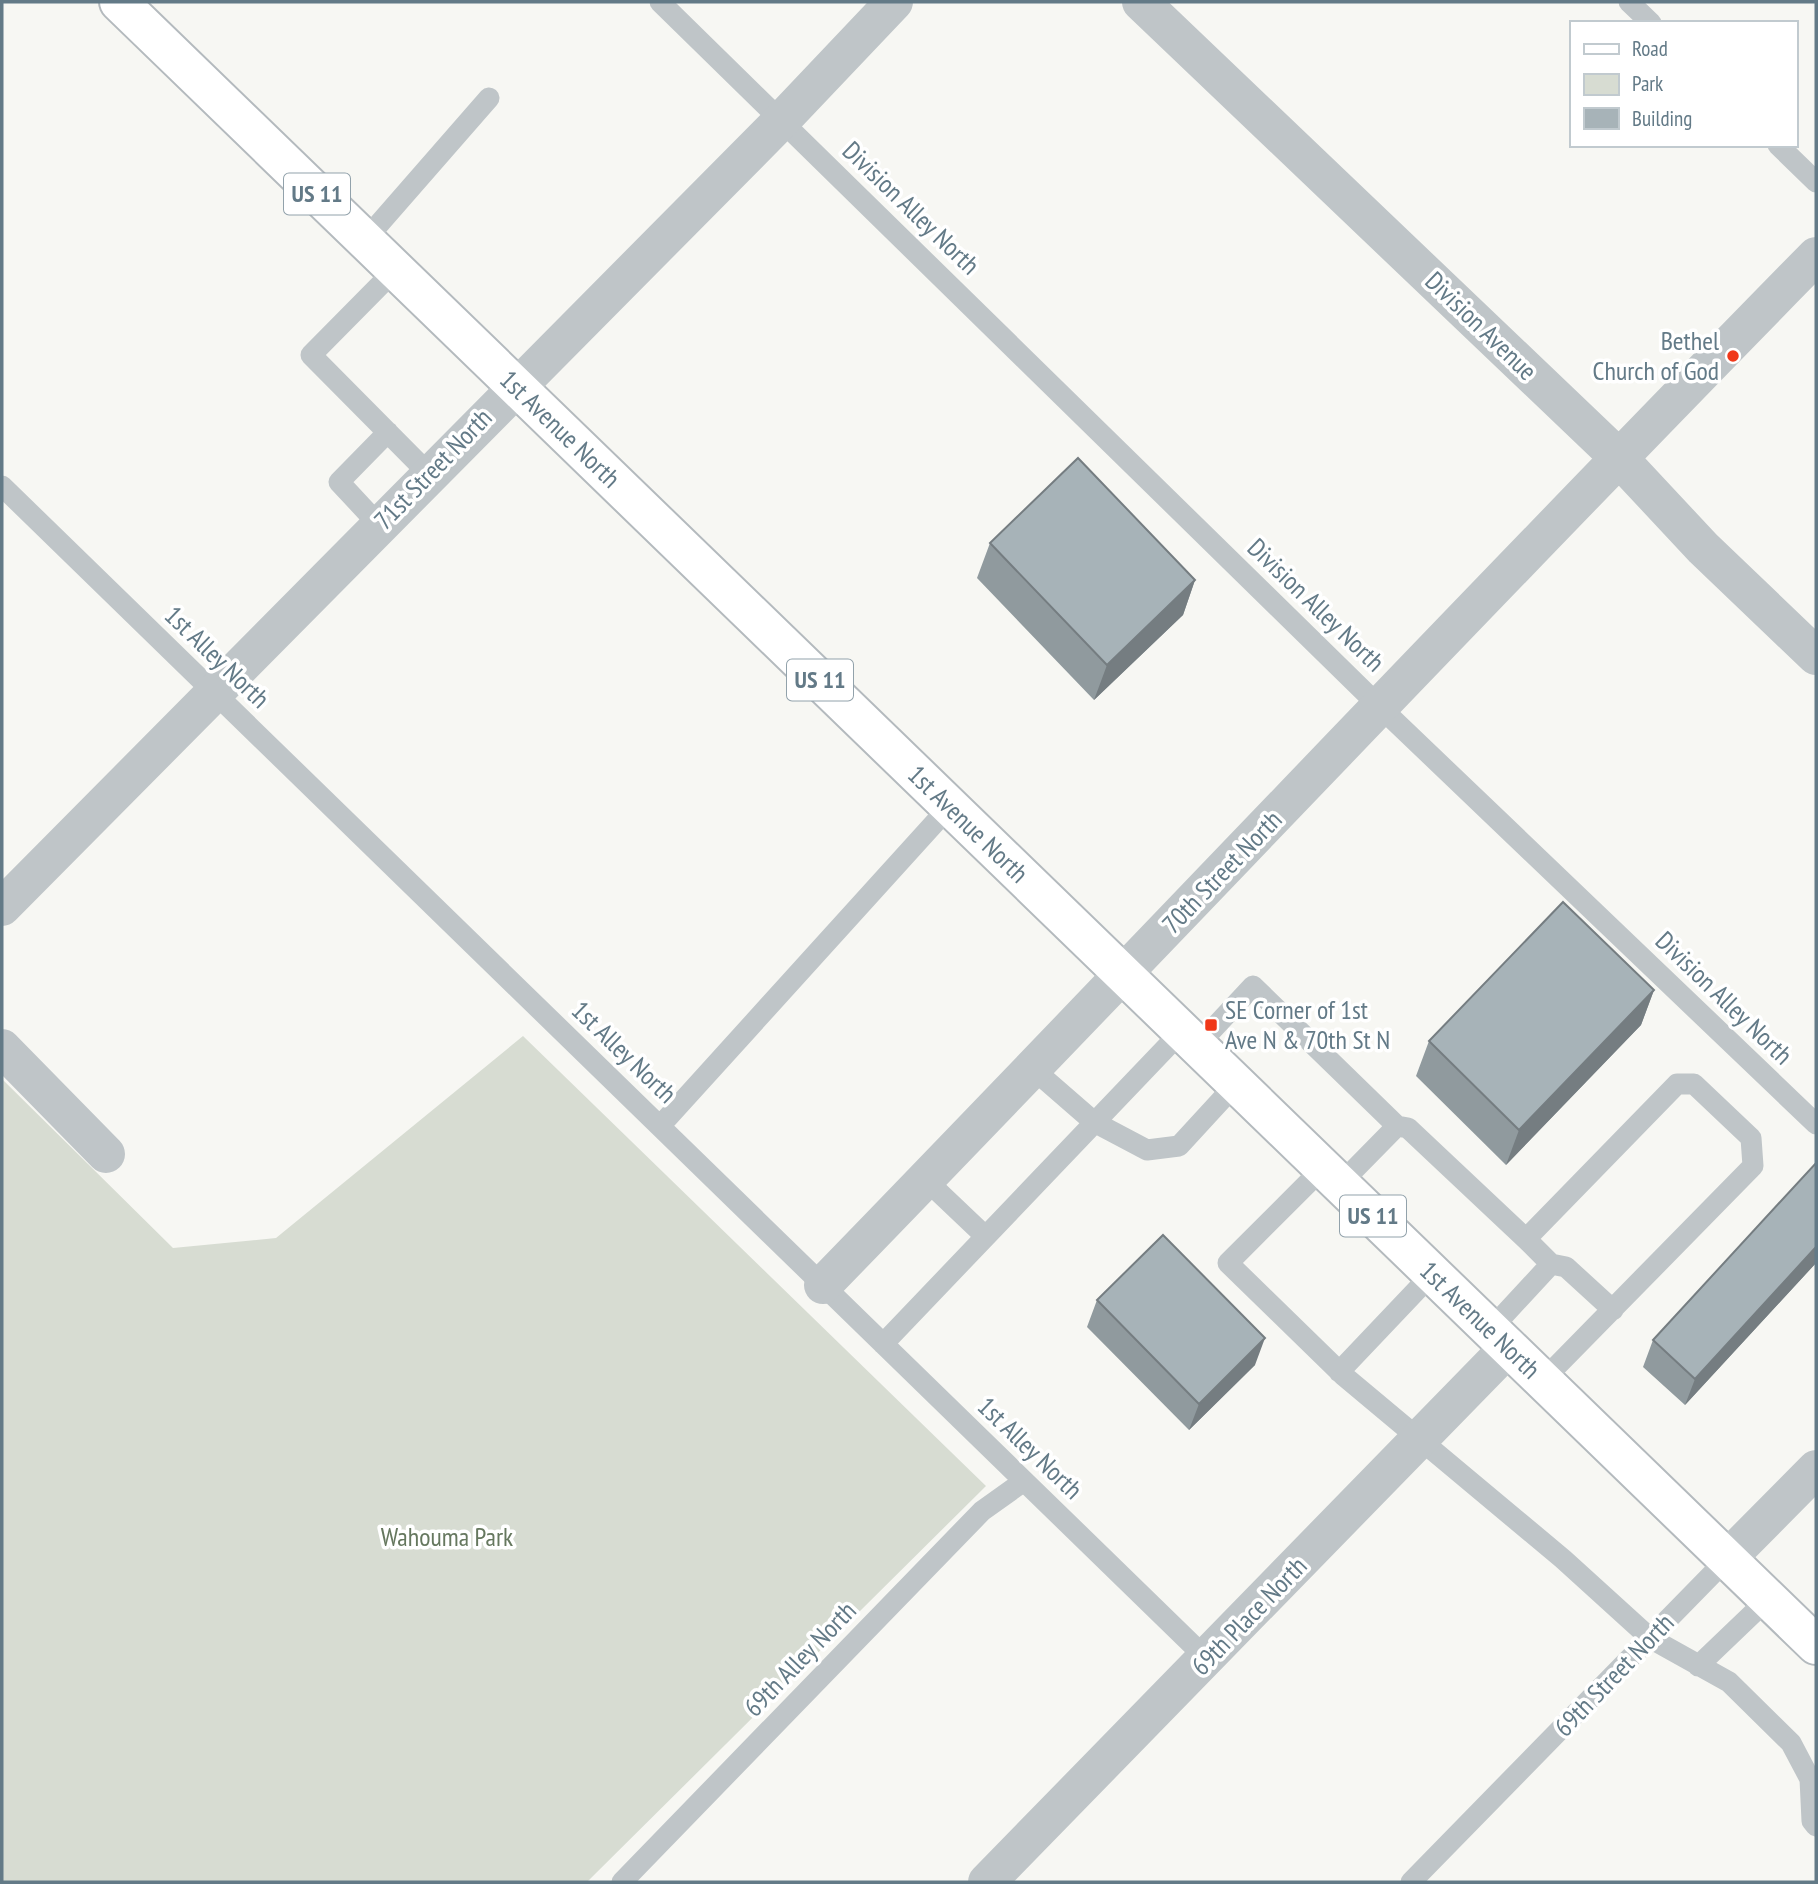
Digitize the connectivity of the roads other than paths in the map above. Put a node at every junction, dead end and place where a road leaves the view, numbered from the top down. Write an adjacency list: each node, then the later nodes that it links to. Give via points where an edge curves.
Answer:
1 (119, 2): 11 (main road, 1st Avenue North / US 11)
2 (660, 2): 8 (lane, Division Alley North)
3 (894, 2): 8 (street, 71st Street North)
4 (1141, 2): 16 (street, Division Avenue)
5 (1629, 2): 6 (lane)
6 (1649, 21)
7 (489, 98): 11 (lane)
8 (782, 120): 14 (street, 71st Street North); 22 (lane, Division Alley North)
9 (1780, 147): 10 (lane)
10 (1816, 182)
11 (365, 240): 13 (main road, 1st Avenue North / US 11)
12 (1816, 256): 16 (street, 70th Street North)
13 (395, 270): 14 (main road, 1st Avenue North / US 11); 15 (lane, via 311,355)
14 (515, 386): 17 (street, 71st Street North); 23 (main road, 1st Avenue North / US 11)
15 (388, 432): 17 (lane); 19 (lane, via 339,482)
16 (1618, 457): 20 (street, Division Avenue, via 1703,548); 22 (street, 70th Street North)
17 (429, 474): 19 (street, 71st Street North)
18 (2, 486): 21 (lane, 1st Alley North)
19 (379, 525): 21 (street, 71st Street North)
20 (1816, 656)
21 (214, 693): 24 (street, 71st Street North); 32 (lane, 1st Alley North)
22 (1380, 706): 25 (street, 70th Street North); 31 (lane, Division Alley North)
23 (950, 806): 25 (main road, 1st Avenue North / US 11); 32 (lane)
24 (2, 907)
25 (1124, 975): 26 (main road, 1st Avenue North / US 11); 28 (street, 70th Street North)
26 (1189, 1038): 29 (main road, 1st Avenue North / US 11); 30 (lane); 33 (lane, via 1253,986)
27 (3, 1050): 34 (street)
28 (1032, 1069): 30 (lane); 36 (street, 70th Street North)
29 (1236, 1084): 30 (lane, via 1179,1146 1147,1150); 35 (main road, 1st Avenue North / US 11)
30 (1094, 1122): 37 (lane)
31 (1816, 1124)
32 (660, 1126): 41 (lane, 1st Alley North)
33 (1397, 1126): 35 (lane); 38 (lane, via 1408,1128)
34 (106, 1154)
35 (1331, 1176): 40 (main road, 1st Avenue North / US 11); 45 (lane, via 1228,1263)
36 (925, 1179): 37 (lane); 41 (street, 70th Street North)
37 (985, 1236): 44 (lane)
38 (1526, 1239): 39 (lane); 42 (lane, via 1677,1084 1694,1084 1751,1138 1753,1166)
39 (1551, 1264): 42 (lane, via 1566,1267); 43 (lane)
40 (1433, 1273): 43 (main road, 1st Avenue North / US 11); 45 (lane)
41 (822, 1285): 44 (lane, 1st Alley North)
42 (1613, 1310): 46 (lane)
43 (1499, 1338): 46 (main road, 1st Avenue North / US 11); 47 (street, 69th Place North)
44 (883, 1344): 49 (lane, 1st Alley North)
45 (1339, 1372): 47 (lane)
46 (1542, 1381): 50 (main road, 1st Avenue North / US 11)
47 (1420, 1439): 52 (lane); 54 (street, 69th Place North)
48 (1816, 1469): 50 (street, 69th Street North)
49 (1024, 1481): 54 (lane, 1st Alley North); 58 (lane, 69th Alley North, via 982,1511)
50 (1727, 1559): 51 (main road, 1st Avenue North / US 11); 52 (lane, 69th Street North)
51 (1768, 1599): 53 (main road, 1st Avenue North / US 11); 55 (lane)
52 (1650, 1638): 55 (lane); 60 (lane, 69th Street North)
53 (1816, 1645)
54 (1207, 1659): 59 (street, 69th Place North)
55 (1698, 1666): 56 (lane, via 1729,1682 1791,1743)
56 (1813, 1776): 57 (lane, via 1812,1821)
57 (1816, 1826)
58 (622, 1882)
59 (987, 1882)
60 (1412, 1882)

